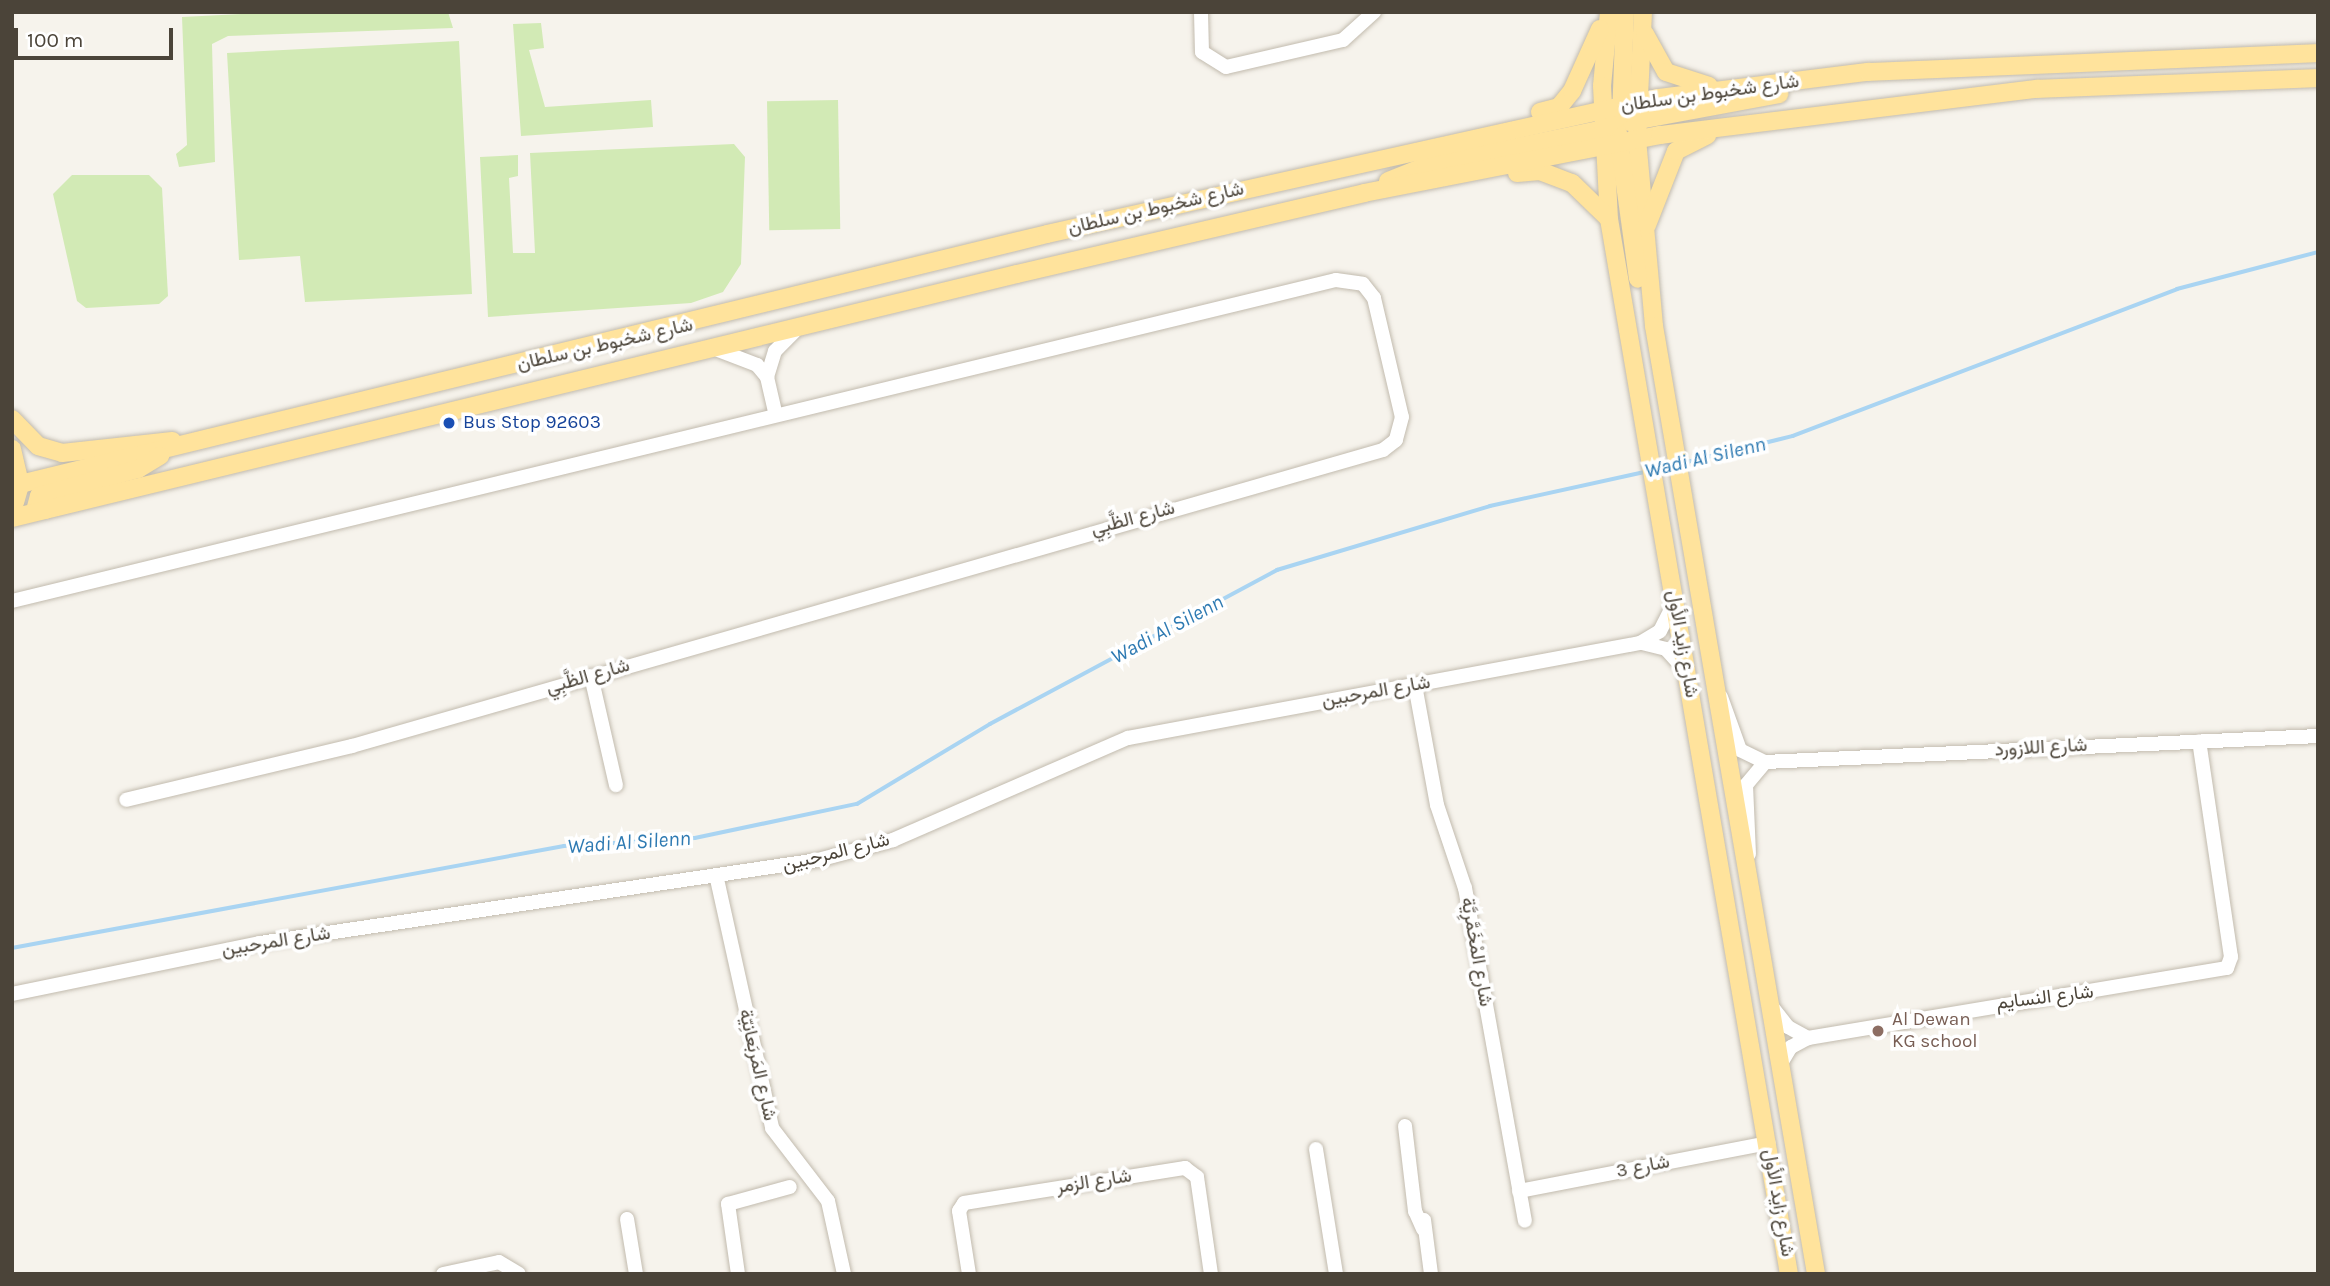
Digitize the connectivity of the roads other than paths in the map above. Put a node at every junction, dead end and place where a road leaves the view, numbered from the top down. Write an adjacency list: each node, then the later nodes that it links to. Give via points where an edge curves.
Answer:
1 (1201, 12): 2 (street, via 1202,52 1226,67 1343,40)
2 (1374, 12)
3 (1607, 12): 11 (main road, شارع زايد الأول); 12 (main road, via 1564,102)
4 (1625, 12): 11 (main road)
5 (1643, 18): 9 (main road, via 1650,53 1672,76); 11 (main road, شارع زايد الأول)
6 (2318, 53): 7 (main road, شارع شخبوط بن سلطان)
7 (1868, 72): 9 (main road, شارع شخبوط بن سلطان); 11 (main road, via 1789,93)
8 (2318, 78): 10 (main road, شارع شخبوط بن سلطان, via 2080,85)
9 (1730, 89): 11 (main road, شارع شخبوط بن سلطان)
10 (1740, 122): 11 (main road, شارع شخبوط بن سلطان); 15 (main road, via 1676,151)
11 (1620, 124): 12 (main road, شارع شخبوط بن سلطان); 13 (main road, شارع شخبوط بن سلطان); 14 (main road, شارع زايد الأول); 15 (main road, شارع زايد الأول); 16 (main road, via 1640,289)
12 (1479, 135): 22 (main road, شارع شخبوط بن سلطان)
13 (1364, 193): 14 (main road, via 1413,192 1541,171 1583,190); 17 (main road, شارع شخبوط بن سلطان)
14 (1609, 219): 28 (main road, شارع زايد الأول)
15 (1644, 239): 16 (main road, شارع زايد الأول)
16 (1654, 326): 33 (main road, شارع زايد الأول)
17 (794, 332): 18 (main road, شارع شخبوط بن سلطان); 19 (street, via 775,351)
18 (718, 350): 19 (street, via 745,357); 26 (main road, شارع شخبوط بن سلطان)
19 (767, 377): 20 (street)
20 (776, 415): 27 (street, شارع الظَّبِي); 31 (street, شارع الظَّبِي, via 1345,279 1363,284 1374,298 1402,425 1383,450)
21 (12, 419): 22 (main road, via 27,438 62,453 157,440)
22 (196, 443): 24 (main road, شارع شخبوط بن سلطان)
23 (12, 449): 25 (main road)
24 (164, 450): 25 (main road, شارع شخبوط بن سلطان); 26 (main road, via 138,470 39,496)
25 (14, 493): 26 (main road)
26 (39, 512)
27 (12, 601)
28 (1674, 603): 29 (street, شارع المرحبين, via 1666,625); 30 (main road, شارع زايد الأول)
29 (1640, 643): 30 (street, via 1666,649); 32 (street, شارع المرحبين)
30 (1686, 673): 46 (main road, شارع زايد الأول)
31 (591, 676): 37 (street); 38 (street, شارع الظَّبِي, via 352,746)
32 (1415, 685): 40 (street, شارع المرحبين, via 1136,735 893,839); 49 (street, شارع المْخَمَّرِيَّة, via 1437,805 1465,887)
33 (1716, 690): 36 (street, via 1740,750); 39 (main road, شارع زايد الأول)
34 (2318, 736): 35 (street, شارع اللازورد)
35 (2199, 740): 36 (street, شارع اللازورد); 43 (street, شارع النسايم, via 2231,957 2219,972)
36 (1765, 762): 39 (street, via 1746,785)
37 (615, 785)
38 (126, 800)
39 (1746, 869): 42 (main road, شارع زايد الأول)
40 (717, 879): 41 (street, شارع المرحبين, via 260,943); 56 (street, شارع المَربَعانِيّة, via 772,1128 828,1201)
41 (12, 994)
42 (1769, 999): 43 (street, via 1779,1019); 44 (main road, شارع زايد الأول)
43 (1808, 1038): 44 (street, via 1791,1047)
44 (1780, 1065): 62 (main road, شارع زايد الأول)
45 (1405, 1126): 60 (street)
46 (1768, 1143): 49 (street, شارع 3); 61 (main road, شارع زايد الأول)
47 (1316, 1149): 59 (street)
48 (790, 1187): 55 (street, via 728,1205)
49 (1518, 1191): 51 (street, شارع المْخَمَّرِيَّة)
50 (627, 1219): 54 (street)
51 (1525, 1221)
52 (443, 1274): 53 (street, via 499,1262)
53 (519, 1274)
54 (636, 1274)
55 (738, 1274)
56 (844, 1274)
57 (969, 1274): 58 (street, شارع الزمر, via 959,1211 964,1203 1185,1168 1197,1177)
58 (1211, 1274)
59 (1336, 1274)
60 (1431, 1274)
61 (1789, 1274)
62 (1816, 1274)

